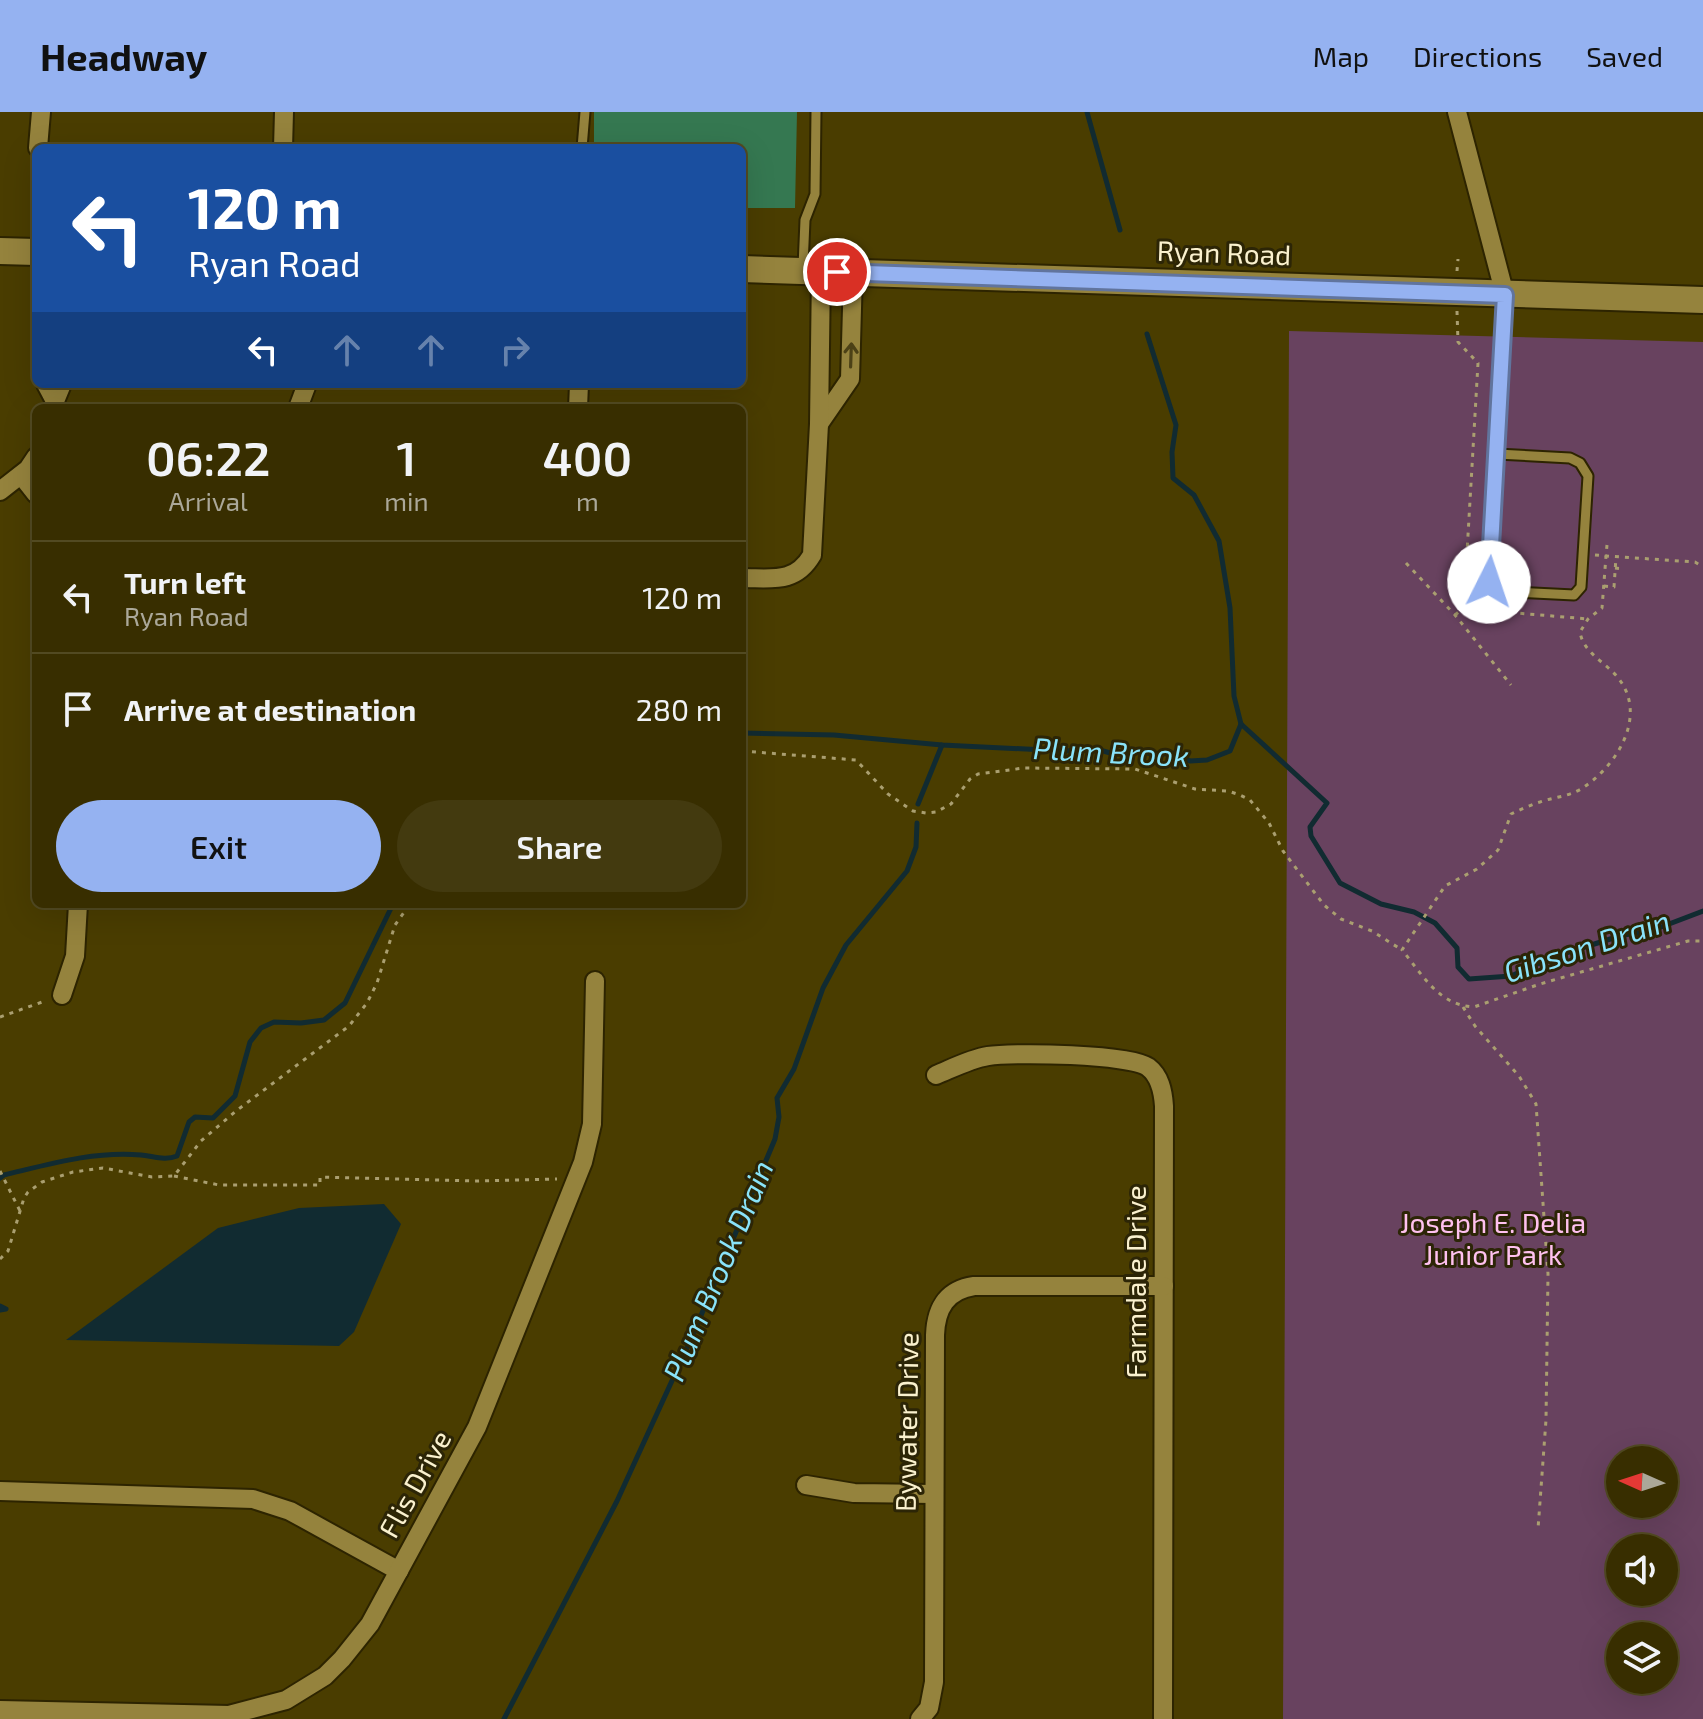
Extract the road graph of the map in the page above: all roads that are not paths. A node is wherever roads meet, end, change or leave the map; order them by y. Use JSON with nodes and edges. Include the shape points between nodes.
{"nodes":[{"id":1,"x":41,"y":112,"type":"edge"},
{"id":2,"x":284,"y":112,"type":"edge"},
{"id":3,"x":585,"y":112,"type":"edge"},
{"id":4,"x":816,"y":112,"type":"edge"},
{"id":5,"x":1457,"y":112,"type":"edge"},
{"id":6,"x":38,"y":144,"type":"edge"},
{"id":7,"x":283,"y":144,"type":"edge"},
{"id":8,"x":582,"y":144,"type":"edge"},
{"id":9,"x":0,"y":251,"type":"edge"},
{"id":10,"x":32,"y":252,"type":"edge"},
{"id":11,"x":746,"y":269,"type":"edge"},
{"id":12,"x":812,"y":271,"type":"junction"},
{"id":13,"x":853,"y":273,"type":"junction"},
{"id":14,"x":1505,"y":295,"type":"junction"},
{"id":15,"x":1703,"y":300,"type":"edge"},
{"id":16,"x":819,"y":424,"type":"junction"},
{"id":17,"x":1497,"y":454,"type":"junction"},
{"id":18,"x":32,"y":462,"type":"edge"},
{"id":19,"x":21,"y":475,"type":"junction"},
{"id":20,"x":32,"y":489,"type":"edge"},
{"id":21,"x":0,"y":491,"type":"edge"},
{"id":22,"x":746,"y":578,"type":"edge"},
{"id":23,"x":78,"y":908,"type":"edge"},
{"id":24,"x":595,"y":981,"type":"dead end"},
{"id":25,"x":62,"y":995,"type":"road end"},
{"id":26,"x":936,"y":1075,"type":"dead end"},
{"id":27,"x":1164,"y":1286,"type":"junction"},
{"id":28,"x":806,"y":1485,"type":"dead end"},
{"id":29,"x":0,"y":1491,"type":"edge"},
{"id":30,"x":934,"y":1494,"type":"junction"},
{"id":31,"x":399,"y":1571,"type":"junction"},
{"id":32,"x":0,"y":1710,"type":"edge"},
{"id":33,"x":104,"y":1716,"type":"edge"},
{"id":34,"x":921,"y":1718,"type":"edge"},
{"id":35,"x":1163,"y":1719,"type":"edge"}],
"edges":[{"from":1,"to":6,"type":"street"},
{"from":2,"to":7,"type":"street"},
{"from":3,"to":8,"type":"lane"},
{"from":4,"to":12,"type":"lane","via":[[815,194],[805,220]]},
{"from":5,"to":14,"type":"street"},
{"from":9,"to":10,"type":"main road"},
{"from":11,"to":12,"type":"main road","name":"Ryan Road"},
{"from":12,"to":13,"type":"main road","name":"Ryan Road"},
{"from":12,"to":16,"type":"street"},
{"from":13,"to":14,"type":"main road","name":"Ryan Road"},
{"from":16,"to":13,"type":"street","one_way":true,"via":[[850,379]]},
{"from":14,"to":15,"type":"main road","name":"Ryan Road"},
{"from":14,"to":17,"type":"lane"},
{"from":16,"to":22,"type":"street","via":[[812,555],[806,567],[786,577]]},
{"from":17,"to":17,"type":"lane","via":[[1489,582],[1496,591],[1574,595],[1581,587],[1588,476],[1570,458]]},
{"from":18,"to":19,"type":"street"},
{"from":19,"to":20,"type":"street"},
{"from":19,"to":21,"type":"street"},
{"from":23,"to":25,"type":"street","via":[[75,956]]},
{"from":24,"to":31,"type":"street","name":"Flis Drive","via":[[589,1142],[488,1404]]},
{"from":26,"to":27,"type":"street","name":"Farmdale Drive","via":[[1000,1055],[1129,1059],[1150,1068],[1164,1106]]},
{"from":27,"to":30,"type":"street","name":"Bywater Drive","via":[[974,1286],[946,1299],[936,1321]]},
{"from":27,"to":35,"type":"street","name":"Farmdale Drive"},
{"from":28,"to":30,"type":"street","via":[[854,1493]]},
{"from":29,"to":31,"type":"street","via":[[253,1499],[290,1511]]},
{"from":30,"to":34,"type":"street","name":"Bywater Drive","via":[[934,1682],[933,1697]]},
{"from":31,"to":33,"type":"street","name":"Flis Drive","via":[[357,1643],[325,1676],[286,1700],[229,1715]]},
{"from":32,"to":33,"type":"street","name":"Flis Drive"}]}
